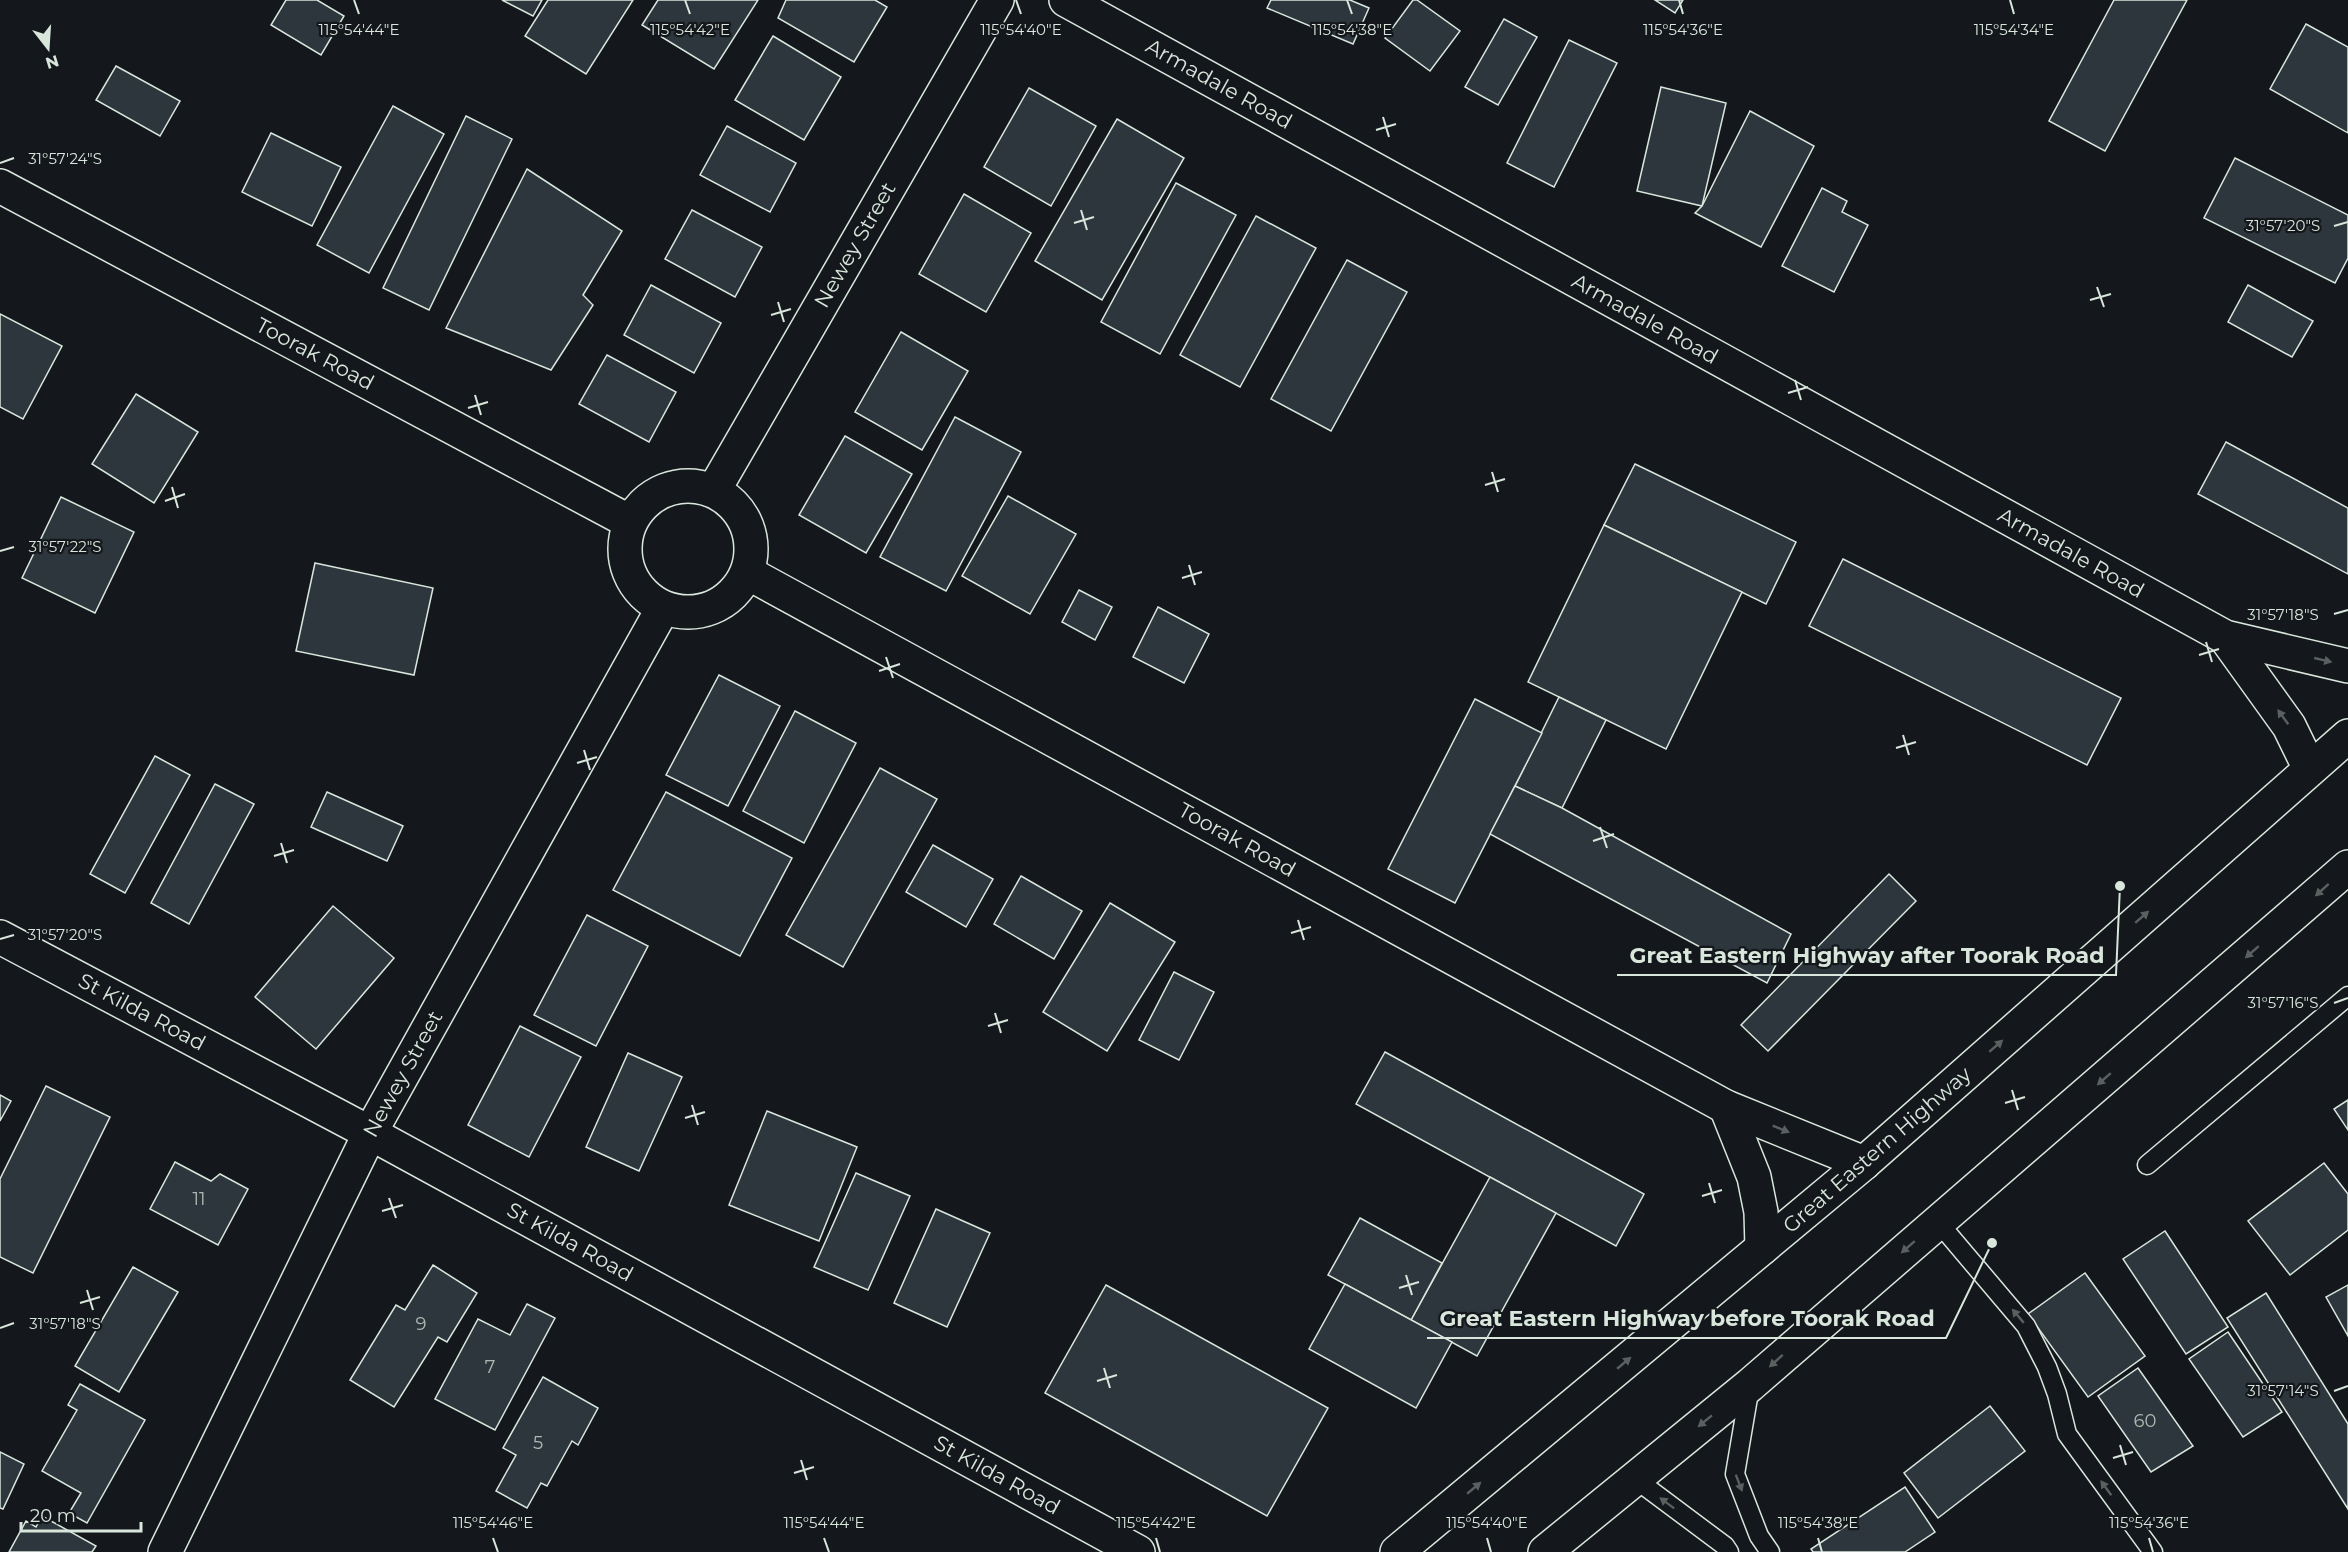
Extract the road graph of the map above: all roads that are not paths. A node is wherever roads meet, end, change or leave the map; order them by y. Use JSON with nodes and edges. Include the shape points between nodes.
{"nodes":[{"id":1,"x":997,"y":0,"type":"edge"},
{"id":2,"x":1066,"y":0,"type":"edge"},
{"id":3,"x":0,"y":186,"type":"edge"},
{"id":4,"x":714,"y":490,"type":"junction"},
{"id":5,"x":630,"y":522,"type":"junction"},
{"id":6,"x":748,"y":573,"type":"junction"},
{"id":7,"x":663,"y":608,"type":"junction"},
{"id":8,"x":2225,"y":637,"type":"junction"},
{"id":9,"x":2348,"y":666,"type":"edge"},
{"id":10,"x":2348,"y":736,"type":"edge"},
{"id":11,"x":2310,"y":769,"type":"junction"},
{"id":12,"x":2348,"y":867,"type":"edge"},
{"id":13,"x":0,"y":937,"type":"edge"},
{"id":14,"x":2348,"y":996,"type":"edge"},
{"id":15,"x":1726,"y":1107,"type":"junction"},
{"id":16,"x":370,"y":1133,"type":"junction"},
{"id":17,"x":1864,"y":1163,"type":"junction"},
{"id":18,"x":2147,"y":1165,"type":"dead end"},
{"id":19,"x":1938,"y":1222,"type":"junction"},
{"id":20,"x":1762,"y":1248,"type":"junction"},
{"id":21,"x":1750,"y":1385,"type":"junction"},
{"id":22,"x":1634,"y":1478,"type":"junction"},
{"id":23,"x":165,"y":1552,"type":"edge"},
{"id":24,"x":1138,"y":1552,"type":"edge"},
{"id":25,"x":1397,"y":1552,"type":"edge"},
{"id":26,"x":1545,"y":1552,"type":"edge"},
{"id":27,"x":1728,"y":1552,"type":"edge"},
{"id":28,"x":1770,"y":1552,"type":"edge"},
{"id":29,"x":2153,"y":1552,"type":"edge"}],
"edges":[{"from":1,"to":4,"type":"main road","name":"Newey Street"},
{"from":2,"to":8,"type":"main road","name":"Armadale Road"},
{"from":3,"to":5,"type":"main road","name":"Toorak Road"},
{"from":4,"to":5,"type":"main road","via":[[679,485],[645,502]]},
{"from":4,"to":6,"type":"main road","via":[[736,506],[752,537]]},
{"from":5,"to":7,"type":"main road","via":[[624,557],[639,591]]},
{"from":6,"to":7,"type":"main road","via":[[734,594],[701,612]]},
{"from":6,"to":15,"type":"main road","name":"Toorak Road"},
{"from":7,"to":16,"type":"main road","name":"Newey Street"},
{"from":8,"to":9,"type":"main road","name":"Armadale Road","one_way":true},
{"from":11,"to":8,"type":"main road","name":"Armadale Road","one_way":true,"via":[[2289,726]]},
{"from":10,"to":11,"type":"main road","name":"Great Eastern Highway"},
{"from":17,"to":11,"type":"main road","name":"Great Eastern Highway","one_way":true},
{"from":12,"to":19,"type":"main road","one_way":true},
{"from":13,"to":16,"type":"main road","name":"St Kilda Road"},
{"from":14,"to":18,"type":"lane"},
{"from":15,"to":17,"type":"main road","name":"Toorak Road","one_way":true},
{"from":15,"to":20,"type":"main road","via":[[1754,1177],[1761,1212]]},
{"from":16,"to":23,"type":"main road","name":"Newey Street"},
{"from":16,"to":24,"type":"main road","name":"St Kilda Road"},
{"from":17,"to":20,"type":"main road","name":"Great Eastern Highway"},
{"from":19,"to":21,"type":"main road","one_way":true},
{"from":29,"to":19,"type":"lane","one_way":true,"via":[[2067,1434],[2047,1367],[2026,1326]]},
{"from":25,"to":20,"type":"main road","name":"Great Eastern Highway","one_way":true},
{"from":21,"to":22,"type":"main road","one_way":true},
{"from":21,"to":28,"type":"lane","one_way":true,"via":[[1735,1474],[1759,1536]]},
{"from":22,"to":26,"type":"main road"},
{"from":27,"to":22,"type":"lane","one_way":true}]}
